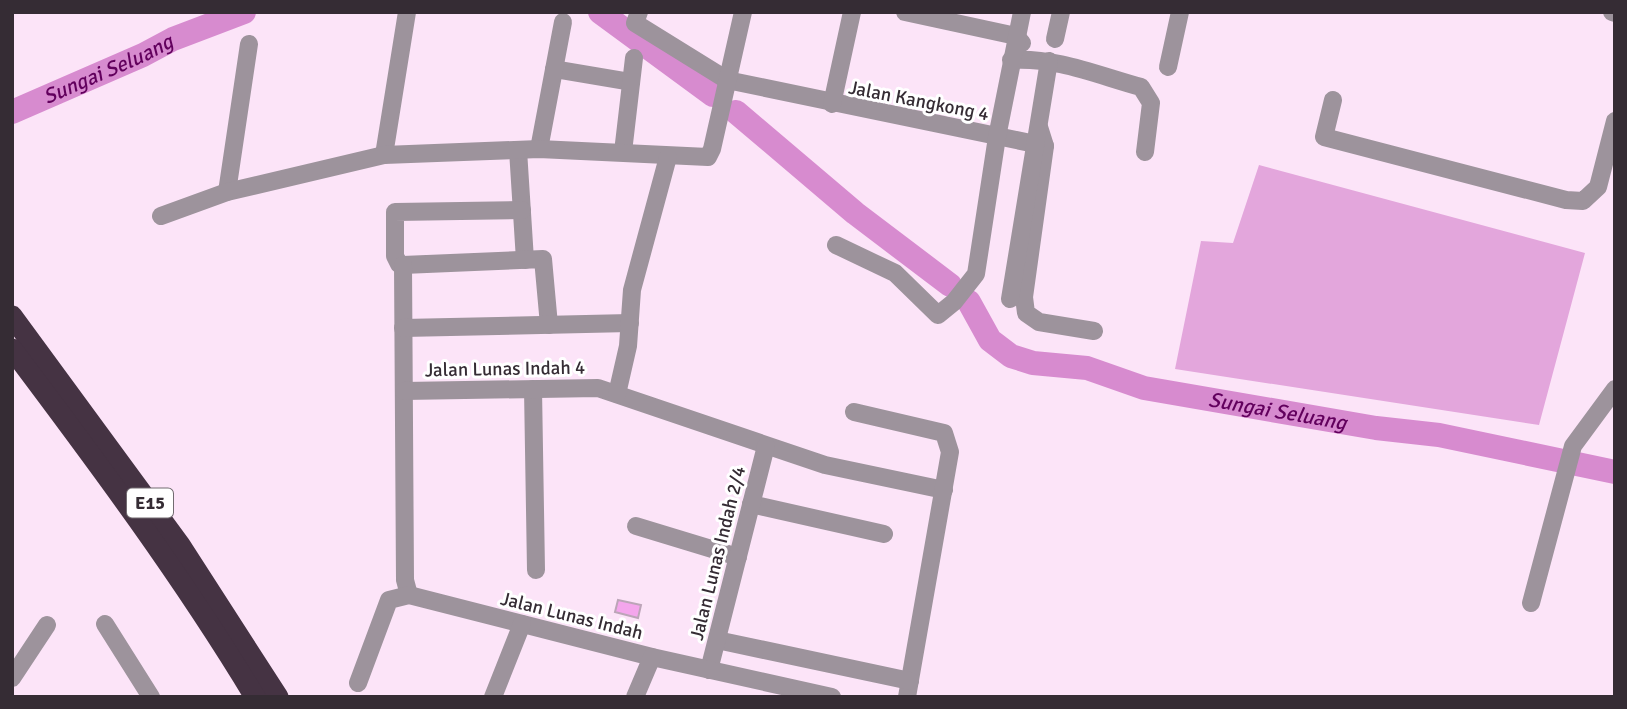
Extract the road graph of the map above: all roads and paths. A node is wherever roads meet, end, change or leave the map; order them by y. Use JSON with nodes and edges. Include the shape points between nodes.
{"nodes":[{"id":1,"x":407,"y":12,"type":"edge"},
{"id":2,"x":639,"y":12,"type":"edge"},
{"id":3,"x":743,"y":12,"type":"edge"},
{"id":4,"x":852,"y":12,"type":"edge"},
{"id":5,"x":905,"y":12,"type":"edge"},
{"id":6,"x":1022,"y":12,"type":"edge"},
{"id":7,"x":1061,"y":12,"type":"edge"},
{"id":8,"x":1181,"y":12,"type":"edge"},
{"id":9,"x":563,"y":22,"type":"dead end"},
{"id":10,"x":1016,"y":36,"type":"junction"},
{"id":11,"x":1055,"y":39,"type":"dead end"},
{"id":12,"x":250,"y":44,"type":"dead end"},
{"id":13,"x":634,"y":58,"type":"dead end"},
{"id":14,"x":1043,"y":59,"type":"junction"},
{"id":15,"x":1011,"y":60,"type":"junction"},
{"id":16,"x":1168,"y":67,"type":"dead end"},
{"id":17,"x":1071,"y":68,"type":"junction"},
{"id":18,"x":554,"y":69,"type":"junction"},
{"id":19,"x":631,"y":82,"type":"junction"},
{"id":20,"x":725,"y":86,"type":"junction"},
{"id":21,"x":1044,"y":90,"type":"junction"},
{"id":22,"x":1333,"y":100,"type":"dead end"},
{"id":23,"x":832,"y":104,"type":"junction"},
{"id":24,"x":1615,"y":121,"type":"edge"},
{"id":25,"x":997,"y":137,"type":"junction"},
{"id":26,"x":1039,"y":139,"type":"junction"},
{"id":27,"x":539,"y":149,"type":"junction"},
{"id":28,"x":517,"y":150,"type":"junction"},
{"id":29,"x":623,"y":152,"type":"junction"},
{"id":30,"x":1145,"y":152,"type":"dead end"},
{"id":31,"x":384,"y":155,"type":"junction"},
{"id":32,"x":668,"y":157,"type":"junction"},
{"id":33,"x":227,"y":192,"type":"junction"},
{"id":34,"x":522,"y":210,"type":"junction"},
{"id":35,"x":162,"y":216,"type":"dead end"},
{"id":36,"x":836,"y":245,"type":"dead end"},
{"id":37,"x":534,"y":260,"type":"junction"},
{"id":38,"x":403,"y":265,"type":"junction"},
{"id":39,"x":1010,"y":299,"type":"dead end"},
{"id":40,"x":12,"y":316,"type":"edge"},
{"id":41,"x":630,"y":323,"type":"junction"},
{"id":42,"x":549,"y":325,"type":"junction"},
{"id":43,"x":403,"y":328,"type":"junction"},
{"id":44,"x":1094,"y":331,"type":"dead end"},
{"id":45,"x":12,"y":349,"type":"edge"},
{"id":46,"x":533,"y":389,"type":"junction"},
{"id":47,"x":1615,"y":389,"type":"edge"},
{"id":48,"x":404,"y":391,"type":"junction"},
{"id":49,"x":617,"y":394,"type":"junction"},
{"id":50,"x":853,"y":412,"type":"dead end"},
{"id":51,"x":766,"y":446,"type":"junction"},
{"id":52,"x":944,"y":490,"type":"junction"},
{"id":53,"x":751,"y":504,"type":"junction"},
{"id":54,"x":636,"y":526,"type":"dead end"},
{"id":55,"x":884,"y":534,"type":"dead end"},
{"id":56,"x":738,"y":557,"type":"junction"},
{"id":57,"x":536,"y":570,"type":"dead end"},
{"id":58,"x":409,"y":596,"type":"junction"},
{"id":59,"x":1531,"y":603,"type":"dead end"},
{"id":60,"x":105,"y":624,"type":"dead end"},
{"id":61,"x":522,"y":624,"type":"junction"},
{"id":62,"x":47,"y":625,"type":"dead end"},
{"id":63,"x":717,"y":640,"type":"junction"},
{"id":64,"x":652,"y":657,"type":"junction"},
{"id":65,"x":709,"y":670,"type":"junction"},
{"id":66,"x":12,"y":678,"type":"edge"},
{"id":67,"x":358,"y":683,"type":"dead end"},
{"id":68,"x":908,"y":689,"type":"edge"},
{"id":69,"x":151,"y":697,"type":"edge"},
{"id":70,"x":255,"y":697,"type":"edge"},
{"id":71,"x":278,"y":697,"type":"edge"},
{"id":72,"x":494,"y":697,"type":"edge"},
{"id":73,"x":635,"y":697,"type":"edge"},
{"id":74,"x":832,"y":697,"type":"edge"}],
"edges":[{"from":1,"to":31,"type":"street"},
{"from":2,"to":20,"type":"street","name":"Jalan Kangkong 4","via":[[635,23]]},
{"from":3,"to":20,"type":"street"},
{"from":4,"to":23,"type":"street"},
{"from":5,"to":10,"type":"street"},
{"from":6,"to":10,"type":"street"},
{"from":7,"to":11,"type":"street"},
{"from":8,"to":16,"type":"street"},
{"from":9,"to":18,"type":"street"},
{"from":10,"to":14,"type":"street"},
{"from":10,"to":15,"type":"street"},
{"from":12,"to":33,"type":"street"},
{"from":13,"to":19,"type":"street"},
{"from":14,"to":15,"type":"street"},
{"from":14,"to":17,"type":"street"},
{"from":14,"to":21,"type":"street"},
{"from":15,"to":25,"type":"street"},
{"from":17,"to":21,"type":"street"},
{"from":17,"to":30,"type":"street","via":[[1141,87],[1147,93],[1151,103]]},
{"from":18,"to":19,"type":"street"},
{"from":18,"to":27,"type":"street"},
{"from":19,"to":29,"type":"street"},
{"from":20,"to":23,"type":"street","name":"Jalan Kangkong 4"},
{"from":20,"to":32,"type":"street","via":[[708,157]]},
{"from":21,"to":26,"type":"street"},
{"from":22,"to":24,"type":"street","via":[[1324,136],[1566,200],[1583,201],[1598,187]]},
{"from":23,"to":25,"type":"street","name":"Jalan Kangkong 4"},
{"from":25,"to":26,"type":"street","name":"Jalan Kangkong 4"},
{"from":25,"to":36,"type":"street","via":[[976,274],[938,315],[895,273]]},
{"from":26,"to":39,"type":"street"},
{"from":26,"to":44,"type":"street","via":[[1026,313],[1039,321]]},
{"from":27,"to":28,"type":"street"},
{"from":27,"to":29,"type":"street"},
{"from":28,"to":31,"type":"street"},
{"from":28,"to":34,"type":"street"},
{"from":29,"to":32,"type":"street"},
{"from":31,"to":33,"type":"street"},
{"from":32,"to":41,"type":"street","via":[[632,290]]},
{"from":33,"to":35,"type":"street"},
{"from":34,"to":37,"type":"street"},
{"from":34,"to":38,"type":"street","via":[[395,212],[396,256]]},
{"from":37,"to":38,"type":"street"},
{"from":37,"to":42,"type":"street"},
{"from":38,"to":43,"type":"street"},
{"from":40,"to":71,"type":"highway","number":"E15","via":[[180,545]]},
{"from":41,"to":42,"type":"street"},
{"from":41,"to":49,"type":"street"},
{"from":42,"to":43,"type":"street"},
{"from":43,"to":48,"type":"street"},
{"from":45,"to":70,"type":"highway","number":"E15","via":[[108,476]]},
{"from":46,"to":48,"type":"street","name":"Jalan Lunas Indah 4"},
{"from":46,"to":49,"type":"street","name":"Jalan Lunas Indah 4","via":[[598,388]]},
{"from":46,"to":57,"type":"street"},
{"from":47,"to":59,"type":"street","via":[[1573,446]]},
{"from":48,"to":58,"type":"street","via":[[405,580]]},
{"from":49,"to":51,"type":"street","name":"Jalan Lunas Indah 4"},
{"from":50,"to":52,"type":"street","via":[[944,433],[950,452]]},
{"from":51,"to":52,"type":"street","name":"Jalan Lunas Indah 4","via":[[825,465]]},
{"from":51,"to":53,"type":"street","name":"Jalan Lunas Indah 2/4"},
{"from":52,"to":68,"type":"street"},
{"from":53,"to":55,"type":"street"},
{"from":53,"to":56,"type":"street","name":"Jalan Lunas Indah 2/4"},
{"from":54,"to":56,"type":"street"},
{"from":56,"to":63,"type":"street","name":"Jalan Lunas Indah 2/4"},
{"from":58,"to":61,"type":"street","name":"Jalan Lunas Indah"},
{"from":58,"to":67,"type":"street","via":[[389,600]]},
{"from":60,"to":69,"type":"street"},
{"from":61,"to":64,"type":"street","name":"Jalan Lunas Indah"},
{"from":61,"to":72,"type":"street"},
{"from":62,"to":66,"type":"street"},
{"from":63,"to":65,"type":"street","name":"Jalan Lunas Indah 2/4"},
{"from":63,"to":68,"type":"street"},
{"from":64,"to":65,"type":"street","name":"Jalan Lunas Indah"},
{"from":64,"to":73,"type":"street"},
{"from":65,"to":74,"type":"street","name":"Jalan Lunas Indah"}]}
